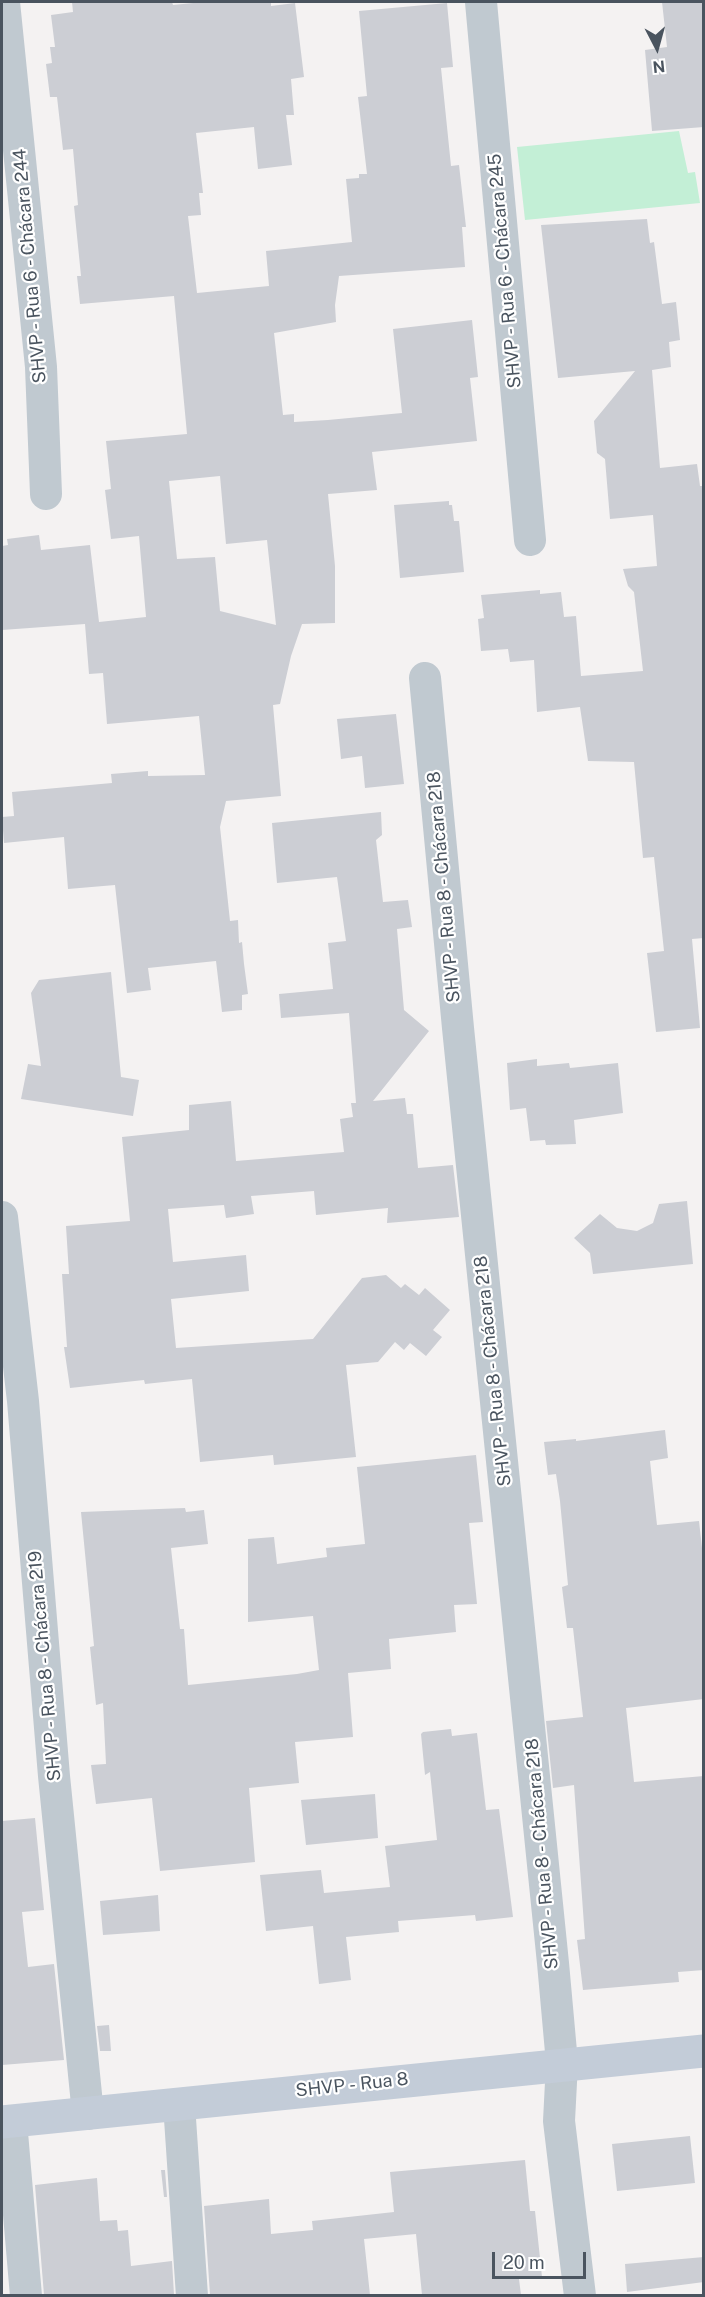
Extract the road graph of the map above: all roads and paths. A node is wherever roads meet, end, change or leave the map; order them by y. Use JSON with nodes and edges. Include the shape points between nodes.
{"nodes":[{"id":1,"x":4,"y":2,"type":"edge"},
{"id":2,"x":481,"y":2,"type":"edge"},
{"id":3,"x":46,"y":494,"type":"dead end"},
{"id":4,"x":530,"y":540,"type":"dead end"},
{"id":5,"x":425,"y":678,"type":"dead end"},
{"id":6,"x":2,"y":1217,"type":"edge"},
{"id":7,"x":704,"y":2051,"type":"edge"},
{"id":8,"x":562,"y":2063,"type":"junction"},
{"id":9,"x":179,"y":2104,"type":"junction"},
{"id":10,"x":88,"y":2114,"type":"junction"},
{"id":11,"x":6,"y":2122,"type":"edge"},
{"id":12,"x":26,"y":2295,"type":"edge"},
{"id":13,"x":192,"y":2295,"type":"edge"},
{"id":14,"x":580,"y":2295,"type":"edge"}],
"edges":[{"from":1,"to":3,"type":"street","name":"SHVP - Rua 6 - Chácara 244","via":[[41,367]]},
{"from":2,"to":4,"type":"street","name":"SHVP - Rua 6 - Chácara 245"},
{"from":5,"to":8,"type":"street","name":"SHVP - Rua 8 - Chácara 218"},
{"from":6,"to":10,"type":"street","name":"SHVP - Rua 8 - Chácara 219"},
{"from":7,"to":8,"type":"street","name":"SHVP - Rua 8"},
{"from":8,"to":9,"type":"street","name":"SHVP - Rua 8"},
{"from":8,"to":14,"type":"street","name":"SHVP - Rua 8 - Chácara 218","via":[[559,2121]]},
{"from":9,"to":10,"type":"street","name":"SHVP - Rua 8"},
{"from":9,"to":13,"type":"street"},
{"from":10,"to":11,"type":"street","name":"SHVP - Rua 8"},
{"from":11,"to":12,"type":"street"}]}
